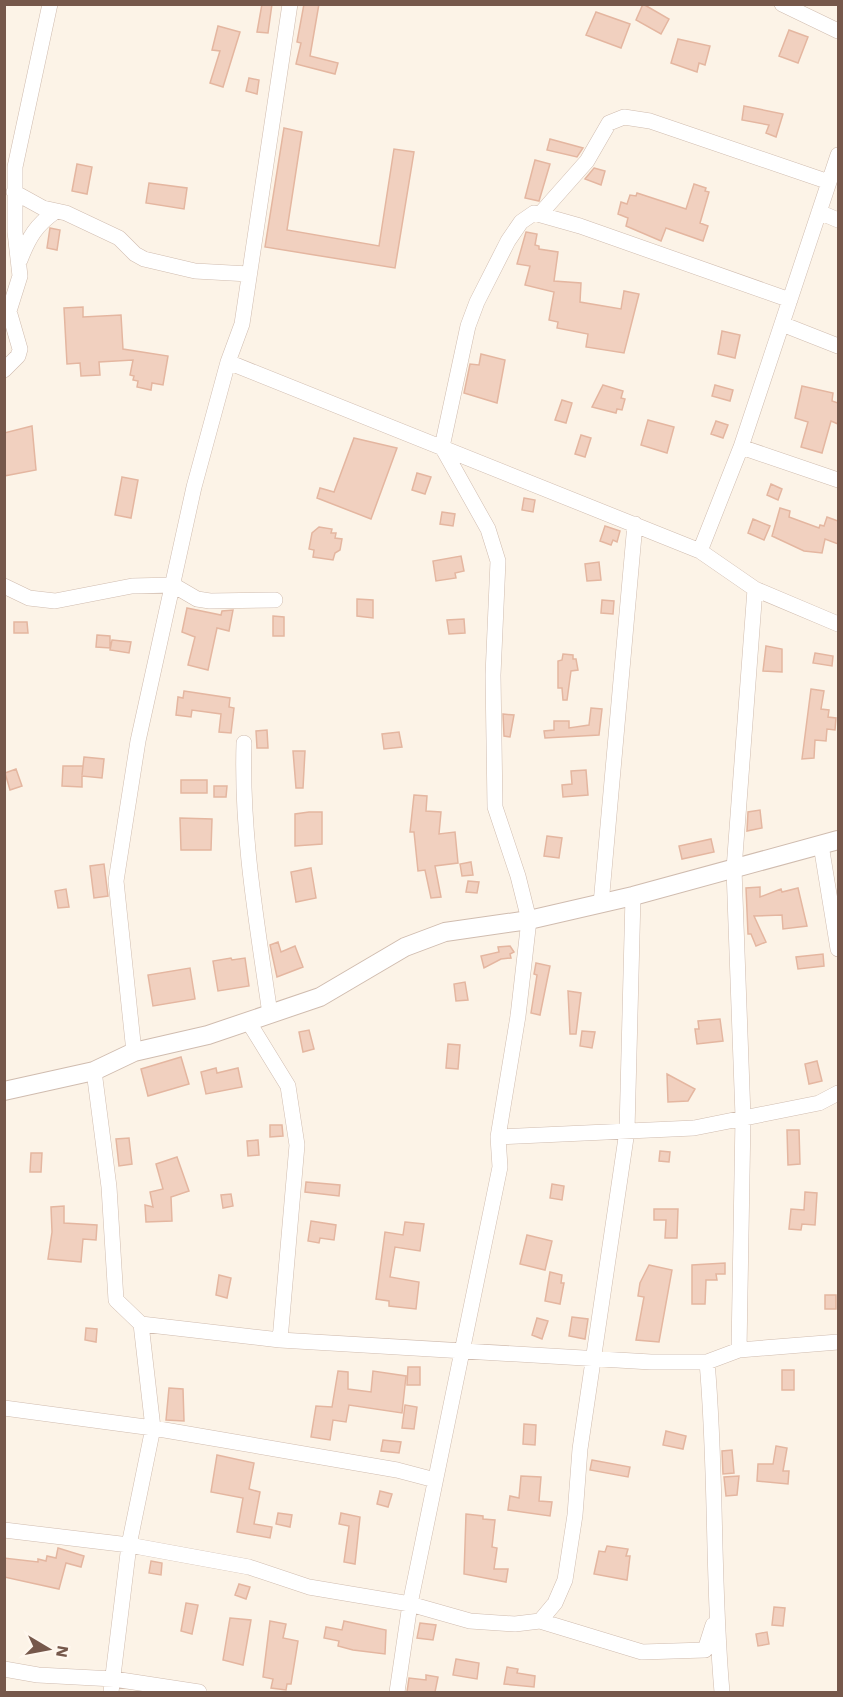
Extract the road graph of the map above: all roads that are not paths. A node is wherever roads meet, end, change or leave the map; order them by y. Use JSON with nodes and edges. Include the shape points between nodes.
{"nodes":[{"id":1,"x":50,"y":4,"type":"edge"},
{"id":2,"x":290,"y":4,"type":"edge"},
{"id":3,"x":782,"y":4,"type":"edge"},
{"id":4,"x":838,"y":31,"type":"edge"},
{"id":5,"x":838,"y":155,"type":"edge"},
{"id":6,"x":10,"y":167,"type":"edge"},
{"id":7,"x":830,"y":182,"type":"junction"},
{"id":8,"x":14,"y":192,"type":"junction"},
{"id":9,"x":56,"y":211,"type":"junction"},
{"id":10,"x":819,"y":212,"type":"junction"},
{"id":11,"x":541,"y":213,"type":"junction"},
{"id":12,"x":838,"y":220,"type":"edge"},
{"id":13,"x":20,"y":261,"type":"junction"},
{"id":14,"x":249,"y":274,"type":"junction"},
{"id":15,"x":790,"y":300,"type":"junction"},
{"id":16,"x":782,"y":324,"type":"junction"},
{"id":17,"x":838,"y":346,"type":"edge"},
{"id":18,"x":228,"y":362,"type":"junction"},
{"id":19,"x":4,"y":370,"type":"edge"},
{"id":20,"x":442,"y":447,"type":"junction"},
{"id":21,"x":741,"y":447,"type":"junction"},
{"id":22,"x":838,"y":480,"type":"edge"},
{"id":23,"x":635,"y":524,"type":"junction"},
{"id":24,"x":700,"y":551,"type":"junction"},
{"id":25,"x":4,"y":585,"type":"edge"},
{"id":26,"x":173,"y":585,"type":"junction"},
{"id":27,"x":755,"y":589,"type":"junction"},
{"id":28,"x":275,"y":600,"type":"dead end"},
{"id":29,"x":838,"y":624,"type":"edge"},
{"id":30,"x":244,"y":743,"type":"dead end"},
{"id":31,"x":838,"y":840,"type":"edge"},
{"id":32,"x":821,"y":845,"type":"junction"},
{"id":33,"x":734,"y":869,"type":"junction"},
{"id":34,"x":633,"y":897,"type":"junction"},
{"id":35,"x":601,"y":904,"type":"junction"},
{"id":36,"x":529,"y":920,"type":"junction"},
{"id":37,"x":838,"y":949,"type":"edge"},
{"id":38,"x":270,"y":1014,"type":"junction"},
{"id":39,"x":248,"y":1021,"type":"junction"},
{"id":40,"x":135,"y":1052,"type":"junction"},
{"id":41,"x":94,"y":1071,"type":"junction"},
{"id":42,"x":4,"y":1091,"type":"edge"},
{"id":43,"x":838,"y":1093,"type":"edge"},
{"id":44,"x":742,"y":1117,"type":"junction"},
{"id":45,"x":627,"y":1131,"type":"junction"},
{"id":46,"x":498,"y":1137,"type":"junction"},
{"id":47,"x":141,"y":1324,"type":"junction"},
{"id":48,"x":280,"y":1340,"type":"junction"},
{"id":49,"x":838,"y":1342,"type":"edge"},
{"id":50,"x":739,"y":1350,"type":"junction"},
{"id":51,"x":461,"y":1352,"type":"junction"},
{"id":52,"x":594,"y":1359,"type":"junction"},
{"id":53,"x":707,"y":1362,"type":"junction"},
{"id":54,"x":4,"y":1408,"type":"edge"},
{"id":55,"x":153,"y":1428,"type":"junction"},
{"id":56,"x":435,"y":1480,"type":"junction"},
{"id":57,"x":4,"y":1530,"type":"edge"},
{"id":58,"x":129,"y":1545,"type":"junction"},
{"id":59,"x":411,"y":1604,"type":"junction"},
{"id":60,"x":715,"y":1617,"type":"junction"},
{"id":61,"x":540,"y":1621,"type":"junction"},
{"id":62,"x":4,"y":1669,"type":"edge"},
{"id":63,"x":113,"y":1686,"type":"edge"},
{"id":64,"x":199,"y":1692,"type":"edge"},
{"id":65,"x":397,"y":1692,"type":"edge"},
{"id":66,"x":722,"y":1692,"type":"edge"}],
"edges":[{"from":1,"to":6,"type":"street"},
{"from":2,"to":14,"type":"street"},
{"from":3,"to":4,"type":"street"},
{"from":5,"to":7,"type":"street"},
{"from":6,"to":8,"type":"street"},
{"from":7,"to":10,"type":"street"},
{"from":7,"to":11,"type":"street","via":[[650,122],[624,117],[609,123],[587,161]]},
{"from":8,"to":9,"type":"street"},
{"from":8,"to":13,"type":"street"},
{"from":9,"to":13,"type":"street","via":[[29,236]]},
{"from":9,"to":14,"type":"street","via":[[119,238],[135,254],[161,265]]},
{"from":10,"to":12,"type":"street"},
{"from":10,"to":15,"type":"street"},
{"from":11,"to":15,"type":"street"},
{"from":11,"to":20,"type":"street","via":[[521,222],[477,302],[468,326]]},
{"from":13,"to":19,"type":"street","via":[[20,276],[9,311],[20,349]]},
{"from":14,"to":18,"type":"street","via":[[242,324]]},
{"from":15,"to":16,"type":"street"},
{"from":16,"to":17,"type":"street"},
{"from":16,"to":21,"type":"street"},
{"from":18,"to":20,"type":"street"},
{"from":18,"to":26,"type":"street","via":[[194,487]]},
{"from":20,"to":23,"type":"street"},
{"from":20,"to":36,"type":"street","via":[[488,529],[498,561],[493,675],[495,807]]},
{"from":21,"to":22,"type":"street"},
{"from":21,"to":24,"type":"street"},
{"from":23,"to":24,"type":"street"},
{"from":23,"to":35,"type":"street"},
{"from":24,"to":27,"type":"street"},
{"from":25,"to":26,"type":"street","via":[[29,598],[55,601],[132,586]]},
{"from":26,"to":28,"type":"street","via":[[196,599]]},
{"from":26,"to":40,"type":"street","via":[[138,741],[116,881]]},
{"from":27,"to":29,"type":"street"},
{"from":27,"to":33,"type":"street"},
{"from":30,"to":38,"type":"street","via":[[250,879]]},
{"from":31,"to":32,"type":"street"},
{"from":32,"to":33,"type":"street"},
{"from":32,"to":37,"type":"street"},
{"from":33,"to":34,"type":"street"},
{"from":33,"to":44,"type":"street"},
{"from":34,"to":35,"type":"street"},
{"from":34,"to":45,"type":"street"},
{"from":35,"to":36,"type":"street"},
{"from":36,"to":38,"type":"street","via":[[445,932],[405,947],[320,998]]},
{"from":36,"to":46,"type":"street"},
{"from":38,"to":39,"type":"street"},
{"from":39,"to":40,"type":"street"},
{"from":39,"to":48,"type":"street","via":[[288,1086],[297,1145]]},
{"from":40,"to":41,"type":"street"},
{"from":41,"to":42,"type":"street"},
{"from":41,"to":47,"type":"street","via":[[109,1187],[116,1300]]},
{"from":43,"to":44,"type":"street","via":[[819,1103]]},
{"from":44,"to":45,"type":"street","via":[[694,1128]]},
{"from":44,"to":50,"type":"street"},
{"from":45,"to":46,"type":"street"},
{"from":45,"to":52,"type":"street"},
{"from":46,"to":51,"type":"street","via":[[500,1167]]},
{"from":47,"to":48,"type":"street"},
{"from":47,"to":55,"type":"street"},
{"from":48,"to":51,"type":"street"},
{"from":49,"to":50,"type":"street"},
{"from":50,"to":53,"type":"street"},
{"from":51,"to":52,"type":"street"},
{"from":51,"to":56,"type":"street"},
{"from":52,"to":53,"type":"street"},
{"from":52,"to":61,"type":"street","via":[[564,1580],[555,1603]]},
{"from":53,"to":60,"type":"street","via":[[714,1441]]},
{"from":54,"to":55,"type":"street"},
{"from":55,"to":56,"type":"street"},
{"from":55,"to":58,"type":"street"},
{"from":56,"to":59,"type":"street"},
{"from":57,"to":58,"type":"street"},
{"from":58,"to":59,"type":"street","via":[[249,1567],[309,1587]]},
{"from":58,"to":63,"type":"street"},
{"from":59,"to":61,"type":"street","via":[[470,1621]]},
{"from":59,"to":65,"type":"street"},
{"from":60,"to":61,"type":"street","via":[[705,1650],[642,1652]]},
{"from":60,"to":66,"type":"street"},
{"from":62,"to":63,"type":"street"},
{"from":63,"to":64,"type":"street"}]}
